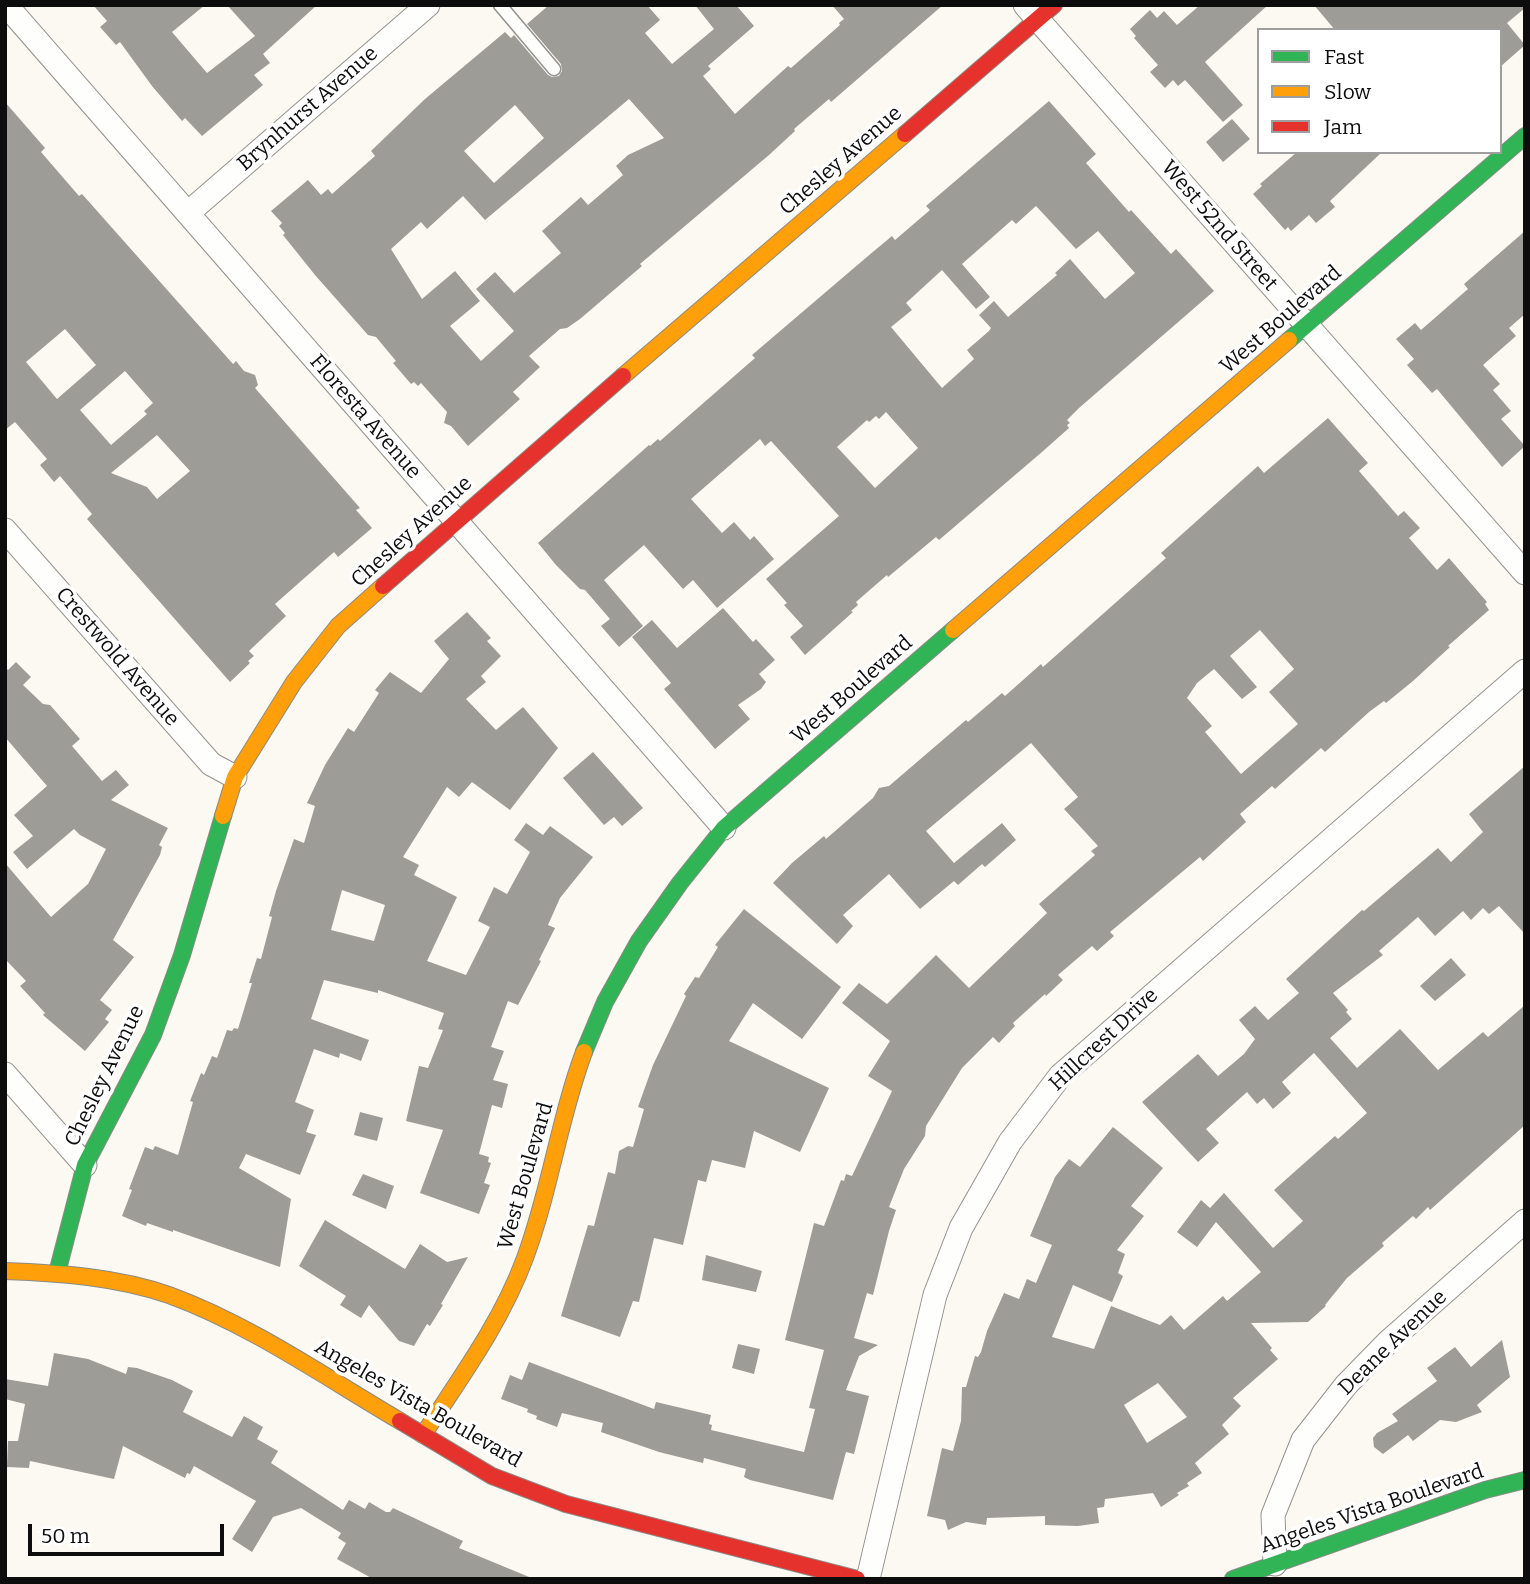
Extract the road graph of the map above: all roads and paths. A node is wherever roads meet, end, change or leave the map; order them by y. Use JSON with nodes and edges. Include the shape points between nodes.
{"nodes":[{"id":1,"x":6,"y":5,"type":"edge"},
{"id":2,"x":428,"y":5,"type":"edge"},
{"id":3,"x":500,"y":5,"type":"edge"},
{"id":4,"x":1039,"y":10,"type":"edge"},
{"id":5,"x":554,"y":69,"type":"dead end"},
{"id":6,"x":1525,"y":136,"type":"edge"},
{"id":7,"x":188,"y":213,"type":"junction"},
{"id":8,"x":1307,"y":326,"type":"junction"},
{"id":9,"x":455,"y":521,"type":"junction"},
{"id":10,"x":5,"y":530,"type":"edge"},
{"id":11,"x":1525,"y":573,"type":"edge"},
{"id":12,"x":1525,"y":671,"type":"edge"},
{"id":13,"x":235,"y":777,"type":"junction"},
{"id":14,"x":724,"y":828,"type":"junction"},
{"id":15,"x":5,"y":1074,"type":"edge"},
{"id":16,"x":85,"y":1165,"type":"junction"},
{"id":17,"x":1525,"y":1221,"type":"edge"},
{"id":18,"x":5,"y":1270,"type":"edge"},
{"id":19,"x":57,"y":1273,"type":"junction"},
{"id":20,"x":424,"y":1436,"type":"junction"},
{"id":21,"x":1525,"y":1480,"type":"edge"},
{"id":22,"x":1275,"y":1564,"type":"junction"},
{"id":23,"x":857,"y":1579,"type":"edge"},
{"id":24,"x":868,"y":1579,"type":"edge"},
{"id":25,"x":1233,"y":1579,"type":"edge"}],
"edges":[{"from":1,"to":7,"type":"street","name":"Floresta Avenue"},
{"from":2,"to":7,"type":"street","name":"Brynhurst Avenue"},
{"from":3,"to":5,"type":"lane"},
{"from":4,"to":8,"type":"street","name":"West 52nd Street"},
{"from":4,"to":9,"type":"street","name":"Chesley Avenue"},
{"from":6,"to":8,"type":"street","name":"West Boulevard"},
{"from":7,"to":9,"type":"street","name":"Floresta Avenue"},
{"from":8,"to":11,"type":"street","name":"West 52nd Street"},
{"from":8,"to":14,"type":"street","name":"West Boulevard"},
{"from":9,"to":13,"type":"street","name":"Chesley Avenue","via":[[338,626],[294,682]]},
{"from":9,"to":14,"type":"street","name":"Floresta Avenue"},
{"from":10,"to":13,"type":"street","name":"Crestwold Avenue","via":[[211,764]]},
{"from":12,"to":24,"type":"street","name":"Hillcrest Drive","via":[[1060,1076],[1010,1142],[961,1228],[935,1295]]},
{"from":13,"to":16,"type":"street","name":"Chesley Avenue","via":[[153,1035]]},
{"from":14,"to":20,"type":"street","name":"West Boulevard","via":[[633,948],[606,1002],[579,1065],[533,1235],[513,1286]]},
{"from":15,"to":16,"type":"street"},
{"from":16,"to":19,"type":"street","name":"Chesley Avenue"},
{"from":17,"to":22,"type":"street","name":"Deane Avenue","via":[[1389,1341],[1346,1385],[1303,1440],[1273,1516]]},
{"from":18,"to":19,"type":"street","name":"Angeles Vista Boulevard"},
{"from":19,"to":20,"type":"street","name":"Angeles Vista Boulevard","via":[[168,1295],[236,1324]]},
{"from":20,"to":23,"type":"street","name":"Angeles Vista Boulevard","via":[[492,1476],[566,1504]]},
{"from":21,"to":22,"type":"street","name":"Angeles Vista Boulevard"},
{"from":22,"to":25,"type":"street","name":"Angeles Vista Boulevard"}]}
